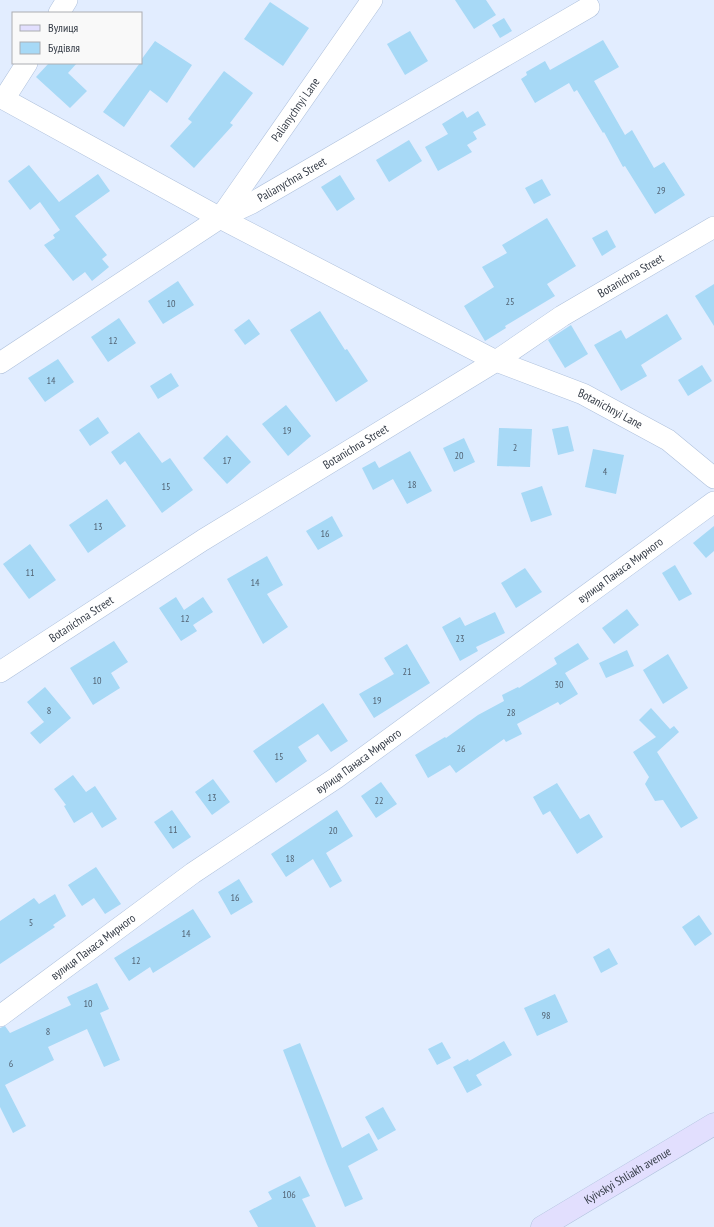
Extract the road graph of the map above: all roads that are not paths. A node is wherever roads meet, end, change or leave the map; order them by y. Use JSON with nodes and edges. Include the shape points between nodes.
{"nodes":[{"id":1,"x":67,"y":0,"type":"edge"},
{"id":2,"x":372,"y":0,"type":"edge"},
{"id":3,"x":589,"y":7,"type":"dead end"},
{"id":4,"x":60,"y":12,"type":"edge"},
{"id":5,"x":26,"y":64,"type":"edge"},
{"id":6,"x":2,"y":98,"type":"edge"},
{"id":7,"x":220,"y":218,"type":"junction"},
{"id":8,"x":714,"y":227,"type":"edge"},
{"id":9,"x":496,"y":361,"type":"junction"},
{"id":10,"x":0,"y":363,"type":"edge"},
{"id":11,"x":714,"y":478,"type":"edge"},
{"id":12,"x":714,"y":502,"type":"edge"},
{"id":13,"x":0,"y":672,"type":"edge"},
{"id":14,"x":0,"y":1016,"type":"edge"},
{"id":15,"x":714,"y":1124,"type":"edge"},
{"id":16,"x":550,"y":1225,"type":"edge"}],
"edges":[{"from":1,"to":4,"type":"street"},
{"from":2,"to":7,"type":"street","name":"Palianychnyi Lane"},
{"from":3,"to":7,"type":"street","name":"Palianychna Street","via":[[252,203]]},
{"from":5,"to":6,"type":"street"},
{"from":6,"to":7,"type":"street","name":"Botanichnyi Lane"},
{"from":7,"to":9,"type":"street","name":"Botanichnyi Lane"},
{"from":7,"to":10,"type":"street","name":"Palianychna Street"},
{"from":8,"to":9,"type":"street","name":"Botanichna Street","via":[[562,316]]},
{"from":9,"to":11,"type":"street","name":"Botanichnyi Lane","via":[[583,394],[612,409],[668,440]]},
{"from":9,"to":13,"type":"street","name":"Botanichna Street","via":[[203,540]]},
{"from":12,"to":14,"type":"street","name":"вулиця Панаса Мирного","via":[[336,778],[193,873]]},
{"from":15,"to":16,"type":"main road","name":"Kyivskyi Shliakh avenue"}]}
